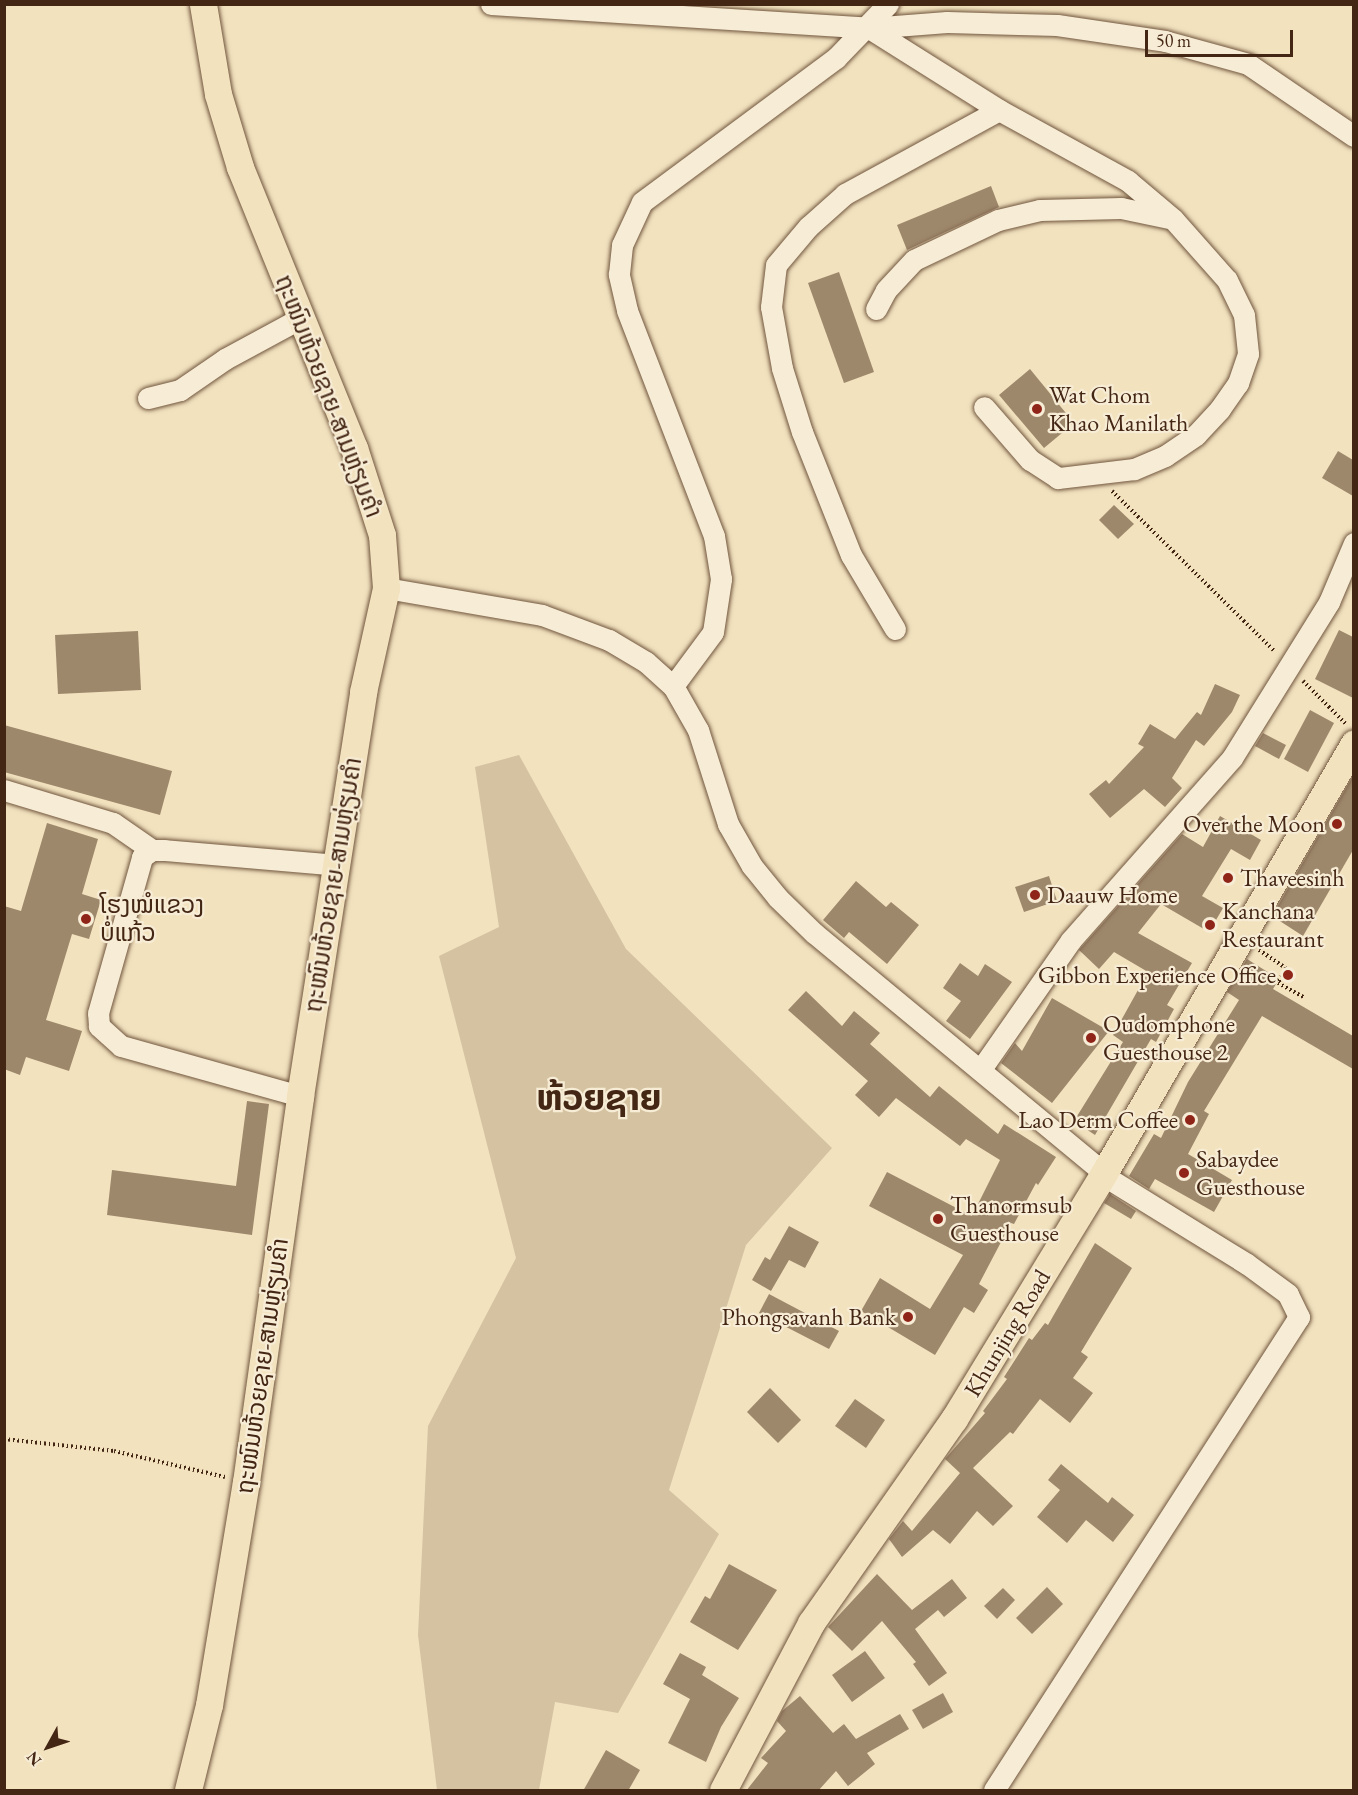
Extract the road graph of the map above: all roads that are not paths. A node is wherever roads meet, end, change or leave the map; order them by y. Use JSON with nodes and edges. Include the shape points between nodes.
{"nodes":[{"id":1,"x":203,"y":4,"type":"edge"},
{"id":2,"x":491,"y":4,"type":"edge"},
{"id":3,"x":888,"y":4,"type":"edge"},
{"id":4,"x":869,"y":28,"type":"junction"},
{"id":5,"x":999,"y":110,"type":"junction"},
{"id":6,"x":1353,"y":136,"type":"edge"},
{"id":7,"x":1173,"y":219,"type":"junction"},
{"id":8,"x":876,"y":309,"type":"dead end"},
{"id":9,"x":299,"y":319,"type":"junction"},
{"id":10,"x":148,"y":398,"type":"dead end"},
{"id":11,"x":984,"y":407,"type":"dead end"},
{"id":12,"x":1353,"y":543,"type":"edge"},
{"id":13,"x":386,"y":588,"type":"junction"},
{"id":14,"x":895,"y":629,"type":"dead end"},
{"id":15,"x":673,"y":686,"type":"junction"},
{"id":16,"x":1353,"y":744,"type":"edge"},
{"id":17,"x":4,"y":790,"type":"edge"},
{"id":18,"x":152,"y":850,"type":"junction"},
{"id":19,"x":338,"y":864,"type":"junction"},
{"id":20,"x":981,"y":1069,"type":"junction"},
{"id":21,"x":300,"y":1096,"type":"junction"},
{"id":22,"x":1103,"y":1174,"type":"junction"},
{"id":23,"x":188,"y":1791,"type":"edge"},
{"id":24,"x":723,"y":1791,"type":"edge"},
{"id":25,"x":994,"y":1791,"type":"edge"}],
"edges":[{"from":1,"to":9,"type":"main road","name":"ຖະໜົນຫ້ວຍຊາຍ-ສາມຫຼ່ຽມຄຳ","via":[[218,94],[240,167]]},
{"from":2,"to":4,"type":"street"},
{"from":3,"to":4,"type":"street"},
{"from":4,"to":5,"type":"street"},
{"from":4,"to":6,"type":"street","via":[[947,22],[1057,25],[1165,41],[1248,64]]},
{"from":4,"to":15,"type":"street","via":[[810,79],[642,202],[622,245],[620,274],[627,310],[714,536],[722,579],[713,632]]},
{"from":5,"to":7,"type":"street","via":[[1128,181]]},
{"from":5,"to":14,"type":"street","via":[[845,194],[808,227],[776,265],[771,307],[782,368],[802,432],[851,555]]},
{"from":7,"to":8,"type":"street","via":[[1121,208],[1040,210],[998,220],[914,260],[886,290]]},
{"from":7,"to":11,"type":"street","via":[[1227,280],[1244,315],[1248,354],[1238,382],[1196,435],[1165,456],[1134,469],[1059,478],[1044,471]]},
{"from":9,"to":10,"type":"street","via":[[225,359],[180,390],[166,397]]},
{"from":9,"to":13,"type":"main road","name":"ຖະໜົນຫ້ວຍຊາຍ-ສາມຫຼ່ຽມຄຳ","via":[[354,448],[382,535]]},
{"from":12,"to":20,"type":"street","via":[[1329,602],[1232,758],[1071,940]]},
{"from":13,"to":15,"type":"street","via":[[542,615],[609,640],[646,662]]},
{"from":13,"to":19,"type":"main road","name":"ຖະໜົນຫ້ວຍຊາຍ-ສາມຫຼ່ຽມຄຳ","via":[[363,692]]},
{"from":15,"to":20,"type":"street","via":[[698,730],[728,825],[752,866],[814,933]]},
{"from":16,"to":22,"type":"main road","name":"Khunjing Road"},
{"from":17,"to":18,"type":"street","via":[[112,823]]},
{"from":18,"to":19,"type":"street"},
{"from":18,"to":21,"type":"street","via":[[137,866],[98,1013],[99,1026],[121,1046]]},
{"from":19,"to":21,"type":"main road","name":"ຖະໜົນຫ້ວຍຊາຍ-ສາມຫຼ່ຽມຄຳ"},
{"from":20,"to":22,"type":"street"},
{"from":21,"to":23,"type":"main road","name":"ຖະໜົນຫ້ວຍຊາຍ-ສາມຫຼ່ຽມຄຳ","via":[[246,1482],[209,1705]]},
{"from":22,"to":24,"type":"main road","name":"Khunjing Road","via":[[954,1419],[811,1623]]},
{"from":22,"to":25,"type":"street","via":[[1247,1264],[1288,1294],[1299,1317]]}]}
